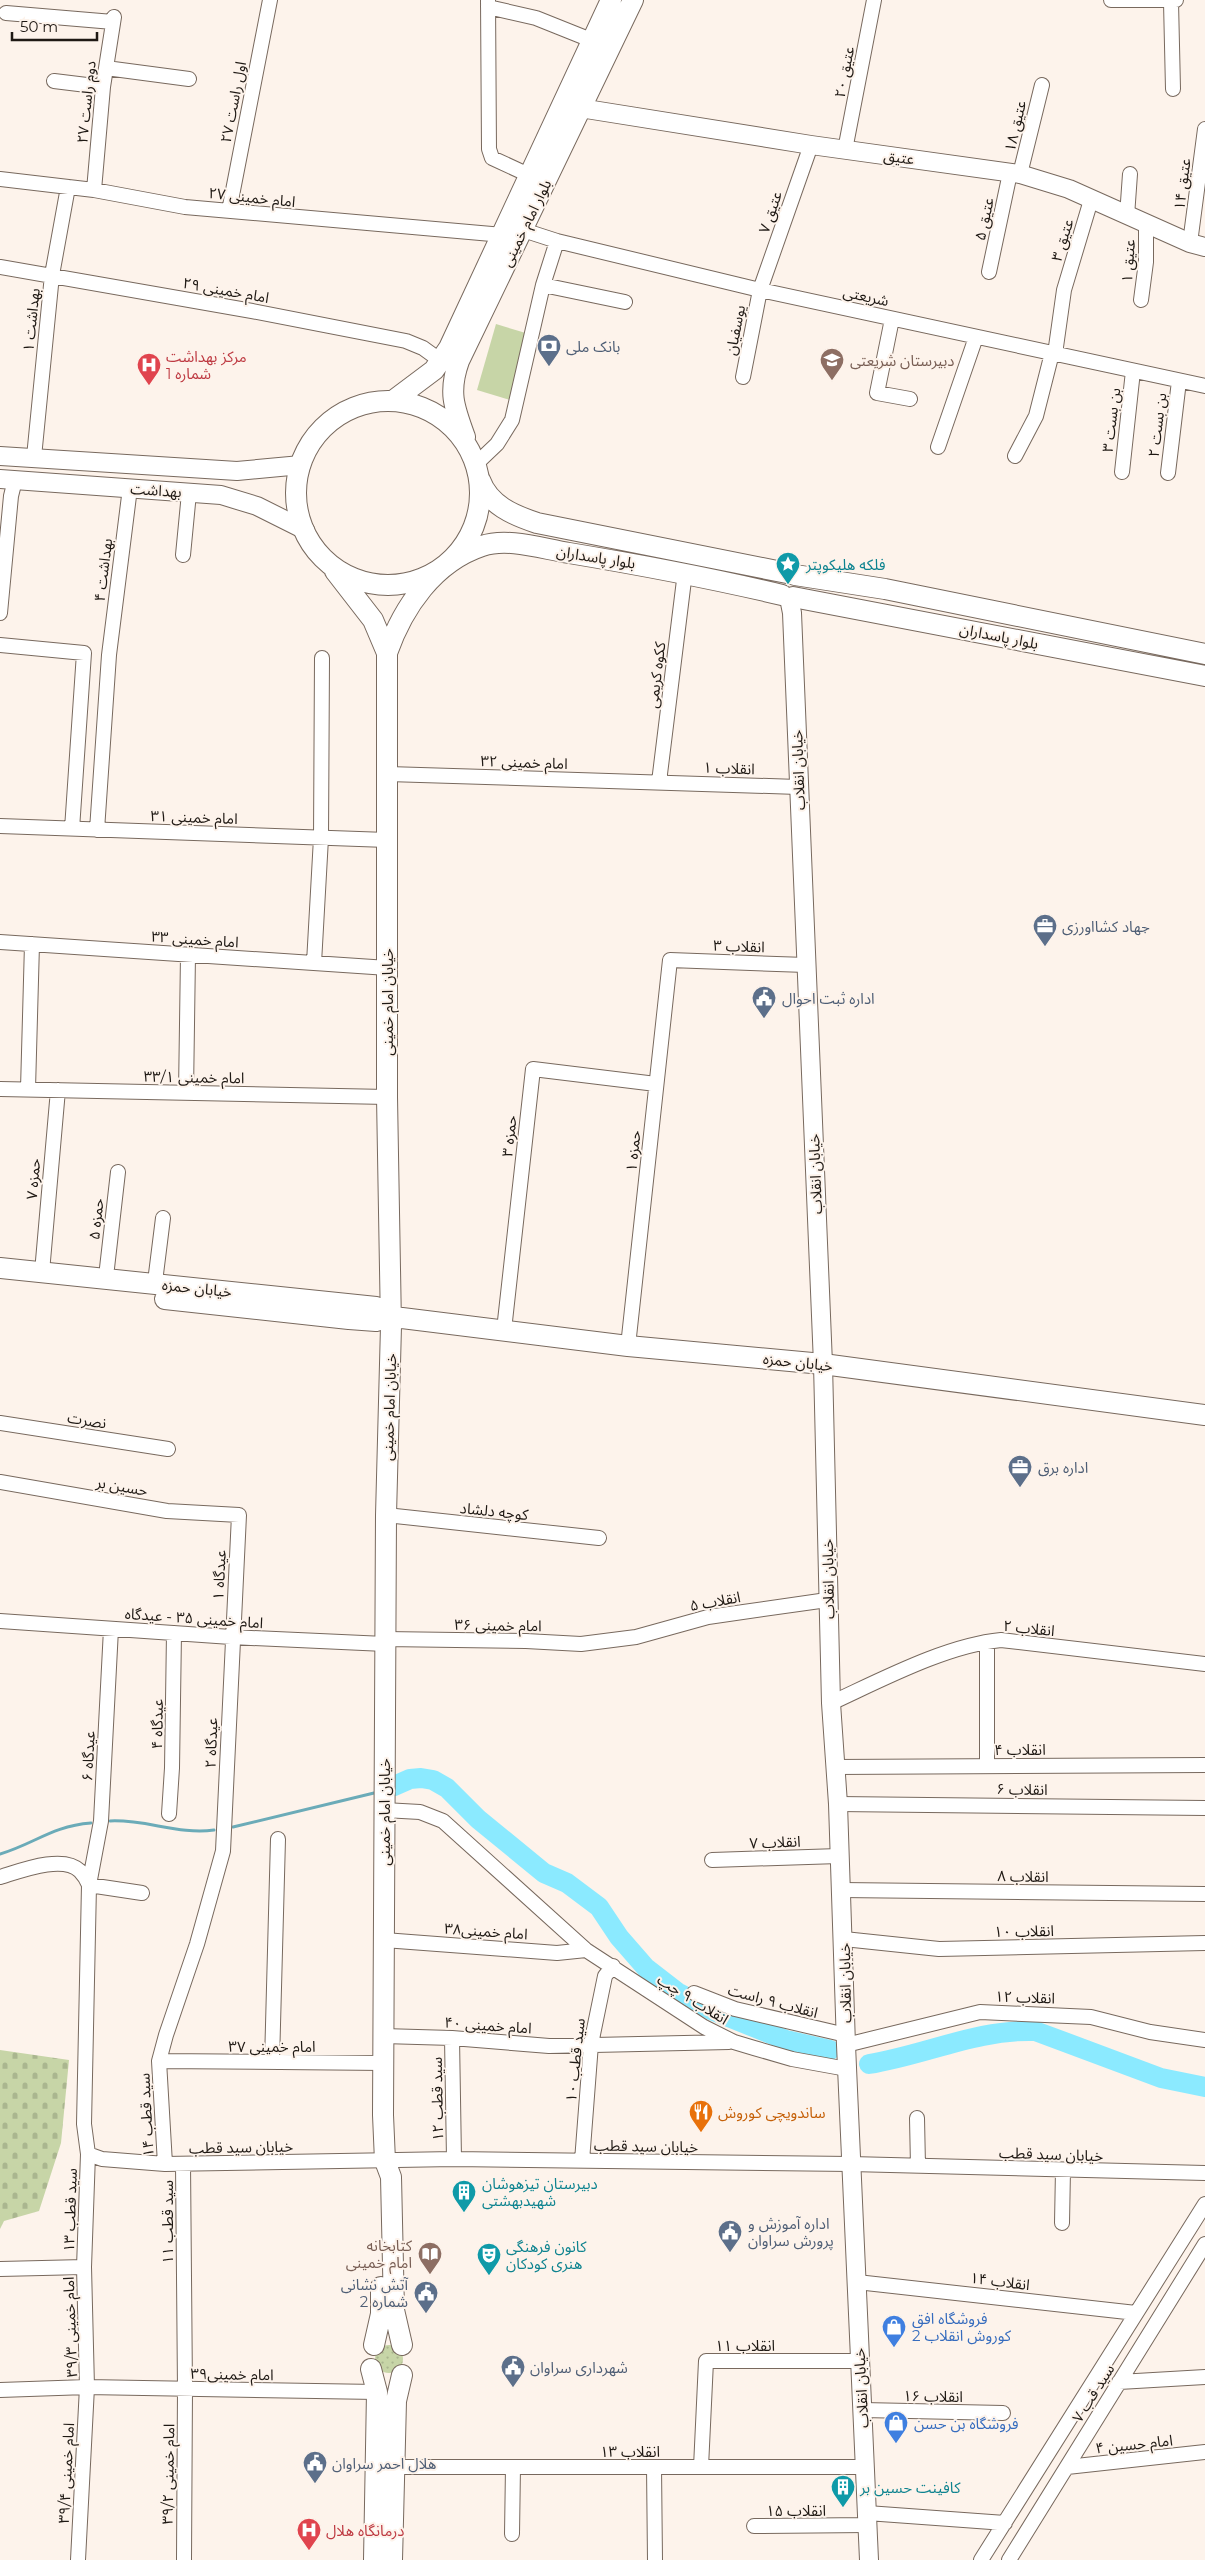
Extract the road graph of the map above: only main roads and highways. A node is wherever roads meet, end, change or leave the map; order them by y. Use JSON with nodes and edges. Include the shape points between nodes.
{"nodes":[{"id":1,"x":611,"y":0,"type":"edge"},
{"id":2,"x":633,"y":0,"type":"edge"},
{"id":3,"x":572,"y":106,"type":"junction"},
{"id":4,"x":394,"y":400,"type":"junction"},
{"id":5,"x":475,"y":465,"type":"junction"},
{"id":6,"x":323,"y":557,"type":"junction"},
{"id":7,"x":443,"y":567,"type":"junction"},
{"id":8,"x":791,"y":574,"type":"junction"},
{"id":9,"x":788,"y":597,"type":"junction"},
{"id":10,"x":387,"y":653,"type":"junction"},
{"id":11,"x":1205,"y":654,"type":"edge"},
{"id":12,"x":1205,"y":676,"type":"edge"},
{"id":13,"x":0,"y":1268,"type":"edge"},
{"id":14,"x":0,"y":1280,"type":"edge"},
{"id":15,"x":391,"y":1316,"type":"junction"},
{"id":16,"x":1205,"y":1415,"type":"edge"},
{"id":17,"x":385,"y":2161,"type":"junction"},
{"id":18,"x":374,"y":2345,"type":"junction"},
{"id":19,"x":402,"y":2345,"type":"junction"},
{"id":20,"x":371,"y":2370,"type":"junction"},
{"id":21,"x":402,"y":2375,"type":"junction"},
{"id":22,"x":374,"y":2560,"type":"edge"},
{"id":23,"x":392,"y":2560,"type":"edge"}],
"edges":[{"from":1,"to":3,"type":"main road","name":"بلوار امام خمینی","via":[[591,40]]},
{"from":2,"to":3,"type":"main road","name":"بلوار امام خمینی"},
{"from":3,"to":4,"type":"main road","name":"بلوار امام خمینی","via":[[531,176],[441,361]]},
{"from":3,"to":5,"type":"main road","name":"بلوار امام خمینی","via":[[523,230],[452,380],[453,405]]},
{"from":4,"to":5,"type":"main road","via":[[424,408],[451,425]]},
{"from":4,"to":6,"type":"main road","via":[[363,404],[336,416],[314,438],[301,465],[297,487],[304,530]]},
{"from":5,"to":7,"type":"main road","via":[[480,504],[473,528],[460,550]]},
{"from":5,"to":8,"type":"main road","name":"بلوار پاسداران","via":[[484,492],[515,515],[531,521]]},
{"from":6,"to":7,"type":"main road","via":[[344,573],[368,582],[386,584],[420,580]]},
{"from":6,"to":10,"type":"main road","via":[[363,604]]},
{"from":7,"to":9,"type":"main road","name":"بلوار پاسداران","via":[[484,545],[510,544],[685,572]]},
{"from":7,"to":10,"type":"main road","via":[[404,613]]},
{"from":8,"to":9,"type":"main road","via":[[800,581],[801,589]]},
{"from":8,"to":11,"type":"main road","name":"بلوار پاسداران","via":[[885,589]]},
{"from":9,"to":12,"type":"main road","name":"بلوار پاسداران"},
{"from":10,"to":15,"type":"main road","name":"خیابان امام خمینی","via":[[387,1097]]},
{"from":13,"to":15,"type":"main road","name":"خیابان حمزه","via":[[376,1307]]},
{"from":14,"to":15,"type":"main road","name":"خیابان حمزه","via":[[349,1319],[376,1321]]},
{"from":15,"to":16,"type":"main road","name":"خیابان حمزه","via":[[628,1346],[824,1364]]},
{"from":15,"to":17,"type":"main road","name":"خیابان امام خمینی","via":[[385,1642]]},
{"from":17,"to":18,"type":"main road","name":"خیابان امام خمینی","via":[[381,2176],[381,2314]]},
{"from":17,"to":19,"type":"main road","name":"خیابان امام خمینی","via":[[392,2177],[394,2310]]},
{"from":18,"to":19,"type":"main road","via":[[385,2340]]},
{"from":18,"to":20,"type":"main road","via":[[368,2356]]},
{"from":19,"to":21,"type":"main road","via":[[409,2361]]},
{"from":20,"to":21,"type":"main road","via":[[385,2380]]},
{"from":20,"to":22,"type":"main road","via":[[377,2392]]},
{"from":21,"to":23,"type":"main road","via":[[396,2401]]}]}
